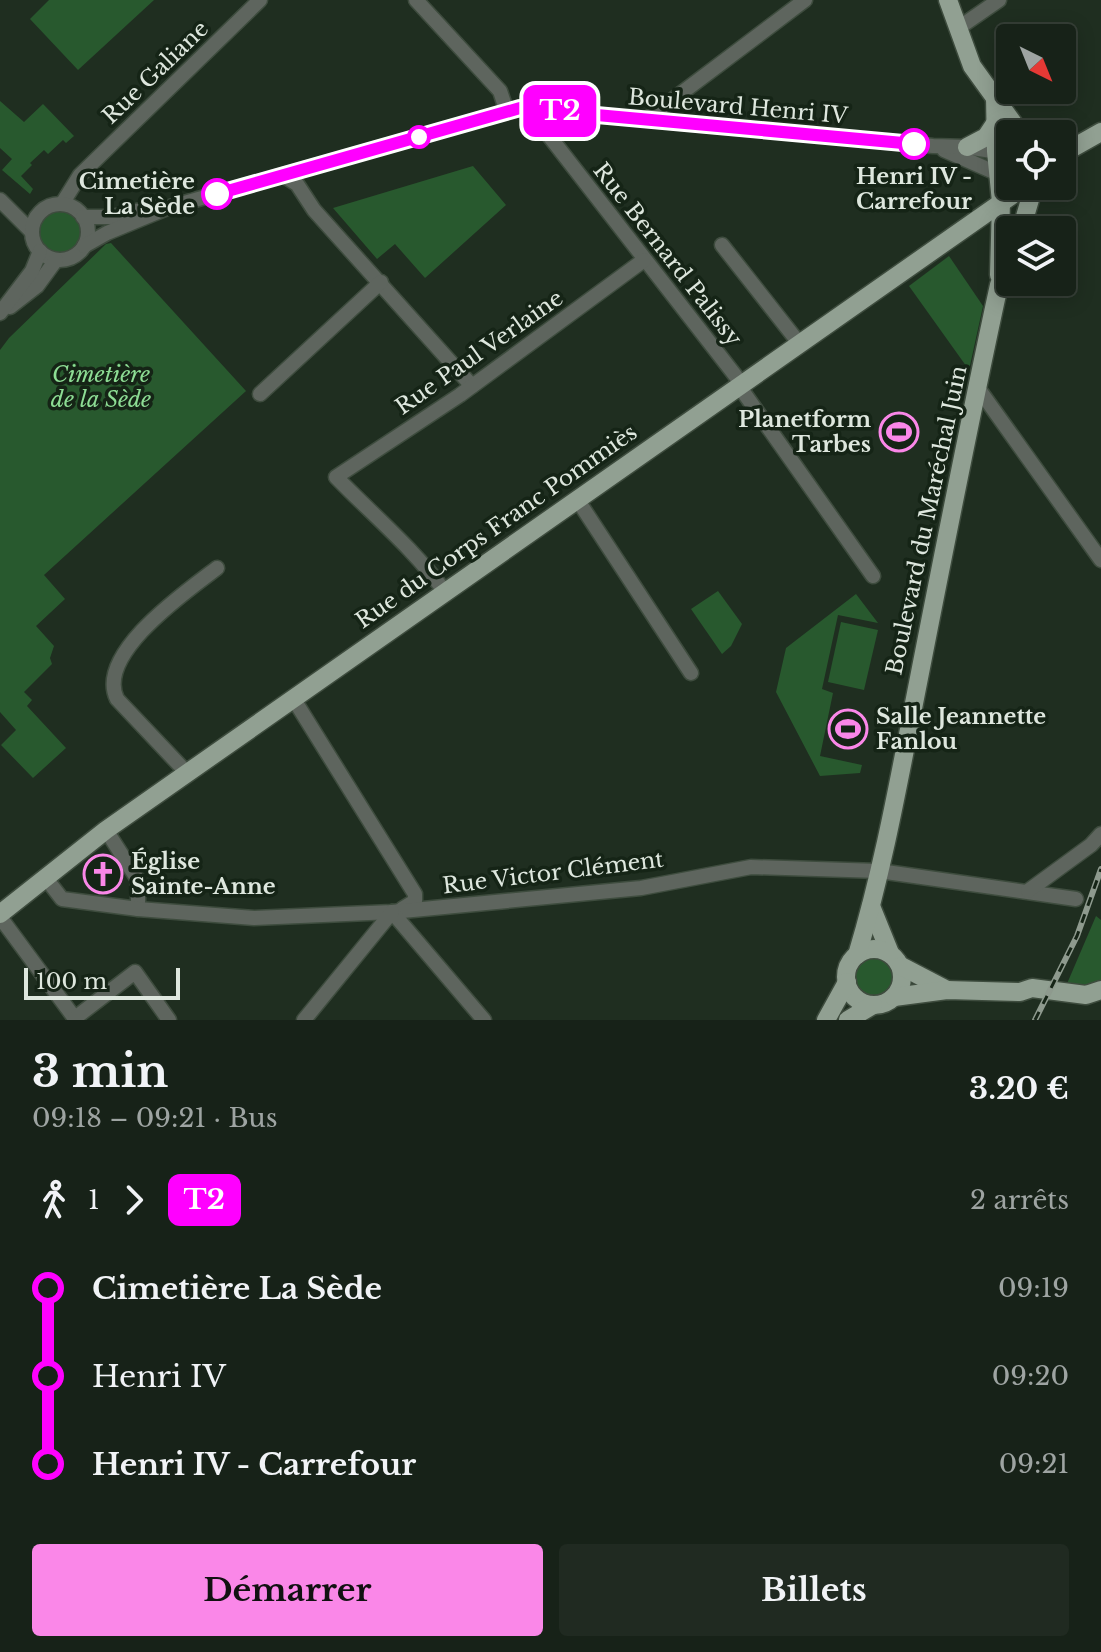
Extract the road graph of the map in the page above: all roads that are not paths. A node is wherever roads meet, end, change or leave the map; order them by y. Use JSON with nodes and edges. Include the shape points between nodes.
{"nodes":[{"id":1,"x":260,"y":0,"type":"edge"},
{"id":2,"x":416,"y":0,"type":"edge"},
{"id":3,"x":805,"y":0,"type":"edge"},
{"id":4,"x":948,"y":0,"type":"edge"},
{"id":5,"x":999,"y":0,"type":"edge"},
{"id":6,"x":957,"y":29,"type":"junction"},
{"id":7,"x":995,"y":96,"type":"junction"},
{"id":8,"x":542,"y":110,"type":"junction"},
{"id":9,"x":507,"y":112,"type":"junction"},
{"id":10,"x":647,"y":119,"type":"junction"},
{"id":11,"x":998,"y":119,"type":"joint"},
{"id":12,"x":1011,"y":120,"type":"edge"},
{"id":13,"x":1095,"y":136,"type":"edge"},
{"id":14,"x":933,"y":146,"type":"junction"},
{"id":15,"x":1076,"y":146,"type":"edge"},
{"id":16,"x":967,"y":147,"type":"junction"},
{"id":17,"x":996,"y":151,"type":"edge"},
{"id":18,"x":1076,"y":153,"type":"edge"},
{"id":19,"x":996,"y":173,"type":"edge"},
{"id":20,"x":80,"y":175,"type":"junction"},
{"id":21,"x":283,"y":175,"type":"junction"},
{"id":22,"x":0,"y":199,"type":"edge"},
{"id":23,"x":1004,"y":200,"type":"edge"},
{"id":24,"x":1001,"y":202,"type":"junction"},
{"id":25,"x":62,"y":204,"type":"junction"},
{"id":26,"x":170,"y":207,"type":"junction"},
{"id":27,"x":40,"y":213,"type":"junction"},
{"id":28,"x":81,"y":214,"type":"junction"},
{"id":29,"x":1002,"y":216,"type":"edge"},
{"id":30,"x":32,"y":232,"type":"junction"},
{"id":31,"x":956,"y":233,"type":"junction"},
{"id":32,"x":996,"y":244,"type":"edge"},
{"id":33,"x":722,"y":245,"type":"dead end"},
{"id":34,"x":84,"y":246,"type":"junction"},
{"id":35,"x":40,"y":251,"type":"junction"},
{"id":36,"x":56,"y":260,"type":"junction"},
{"id":37,"x":644,"y":260,"type":"junction"},
{"id":38,"x":381,"y":282,"type":"junction"},
{"id":39,"x":997,"y":296,"type":"edge"},
{"id":40,"x":3,"y":310,"type":"edge"},
{"id":41,"x":799,"y":343,"type":"junction"},
{"id":42,"x":741,"y":383,"type":"junction"},
{"id":43,"x":472,"y":386,"type":"junction"},
{"id":44,"x":978,"y":388,"type":"junction"},
{"id":45,"x":260,"y":394,"type":"dead end"},
{"id":46,"x":577,"y":499,"type":"junction"},
{"id":47,"x":1101,"y":560,"type":"edge"},
{"id":48,"x":217,"y":568,"type":"dead end"},
{"id":49,"x":873,"y":576,"type":"dead end"},
{"id":50,"x":445,"y":592,"type":"junction"},
{"id":51,"x":691,"y":673,"type":"dead end"},
{"id":52,"x":293,"y":698,"type":"junction"},
{"id":53,"x":188,"y":774,"type":"junction"},
{"id":54,"x":106,"y":830,"type":"junction"},
{"id":55,"x":1101,"y":834,"type":"edge"},
{"id":56,"x":879,"y":871,"type":"junction"},
{"id":57,"x":45,"y":877,"type":"junction"},
{"id":58,"x":1028,"y":891,"type":"junction"},
{"id":59,"x":1076,"y":899,"type":"dead end"},
{"id":60,"x":871,"y":906,"type":"junction"},
{"id":61,"x":138,"y":909,"type":"junction"},
{"id":62,"x":395,"y":912,"type":"junction"},
{"id":63,"x":0,"y":916,"type":"edge"},
{"id":64,"x":857,"y":955,"type":"junction"},
{"id":65,"x":895,"y":960,"type":"junction"},
{"id":66,"x":847,"y":982,"type":"junction"},
{"id":67,"x":947,"y":990,"type":"junction"},
{"id":68,"x":1101,"y":990,"type":"edge"},
{"id":69,"x":1020,"y":992,"type":"junction"},
{"id":70,"x":894,"y":997,"type":"junction"},
{"id":71,"x":1101,"y":1000,"type":"edge"},
{"id":72,"x":873,"y":1005,"type":"junction"},
{"id":73,"x":76,"y":1019,"type":"edge"},
{"id":74,"x":169,"y":1020,"type":"edge"},
{"id":75,"x":304,"y":1020,"type":"edge"},
{"id":76,"x":484,"y":1020,"type":"edge"},
{"id":77,"x":826,"y":1020,"type":"edge"},
{"id":78,"x":848,"y":1020,"type":"edge"}],
"edges":[{"from":1,"to":20,"type":"street","name":"Rue Galiane"},
{"from":2,"to":9,"type":"street","via":[[500,91]]},
{"from":3,"to":10,"type":"street"},
{"from":4,"to":6,"type":"main road"},
{"from":5,"to":6,"type":"street"},
{"from":6,"to":7,"type":"main road","via":[[972,66]]},
{"from":7,"to":11,"type":"main road","name":"Boulevard du Maréchal Juin"},
{"from":7,"to":12,"type":"main road"},
{"from":8,"to":9,"type":"street","name":"Boulevard Henri IV"},
{"from":8,"to":10,"type":"street","name":"Boulevard Henri IV"},
{"from":8,"to":37,"type":"street","name":"Rue Bernard Palissy","via":[[543,128]]},
{"from":9,"to":21,"type":"street","name":"Boulevard Henri IV"},
{"from":10,"to":14,"type":"street","name":"Boulevard Henri IV"},
{"from":11,"to":16,"type":"main road","via":[[986,137]]},
{"from":13,"to":15,"type":"main road"},
{"from":13,"to":18,"type":"main road"},
{"from":14,"to":16,"type":"street","name":"Boulevard Henri IV"},
{"from":14,"to":19,"type":"street","name":"Boulevard Henri IV"},
{"from":16,"to":17,"type":"street","name":"Boulevard Henri IV"},
{"from":20,"to":25,"type":"street","name":"Rue Galiane"},
{"from":20,"to":28,"type":"street"},
{"from":21,"to":26,"type":"street","name":"Boulevard Henri IV"},
{"from":21,"to":38,"type":"street","via":[[297,184],[314,210]]},
{"from":22,"to":27,"type":"street"},
{"from":22,"to":30,"type":"street"},
{"from":23,"to":24,"type":"main road","name":"Rue du Corps Franc Pommiès"},
{"from":24,"to":29,"type":"main road","name":"Boulevard du Maréchal Juin"},
{"from":24,"to":31,"type":"main road","name":"Rue du Corps Franc Pommiès"},
{"from":25,"to":27,"type":"street"},
{"from":25,"to":28,"type":"street"},
{"from":26,"to":28,"type":"street","name":"Boulevard Henri IV","via":[[112,217]]},
{"from":26,"to":34,"type":"street","name":"Boulevard Henri IV"},
{"from":27,"to":30,"type":"street"},
{"from":28,"to":34,"type":"street","via":[[88,231]]},
{"from":30,"to":35,"type":"street"},
{"from":31,"to":32,"type":"main road","via":[[986,235]]},
{"from":31,"to":41,"type":"main road","name":"Rue du Corps Franc Pommiès"},
{"from":33,"to":41,"type":"street"},
{"from":34,"to":36,"type":"street","via":[[72,257]]},
{"from":35,"to":36,"type":"street"},
{"from":35,"to":40,"type":"street"},
{"from":36,"to":40,"type":"street","via":[[37,286]]},
{"from":37,"to":42,"type":"street","name":"Rue Bernard Palissy"},
{"from":37,"to":43,"type":"street","name":"Rue Paul Verlaine"},
{"from":38,"to":43,"type":"street"},
{"from":38,"to":45,"type":"street"},
{"from":39,"to":44,"type":"main road","name":"Boulevard du Maréchal Juin"},
{"from":41,"to":42,"type":"main road","name":"Rue du Corps Franc Pommiès"},
{"from":42,"to":46,"type":"main road","name":"Rue du Corps Franc Pommiès"},
{"from":42,"to":49,"type":"street","name":"Rue Bernard Palissy"},
{"from":43,"to":50,"type":"street","name":"Rue Paul Verlaine","via":[[336,477],[412,549]]},
{"from":44,"to":47,"type":"street"},
{"from":44,"to":56,"type":"main road","name":"Boulevard du Maréchal Juin"},
{"from":46,"to":50,"type":"main road","name":"Rue du Corps Franc Pommiès"},
{"from":46,"to":51,"type":"street"},
{"from":48,"to":53,"type":"street","via":[[143,628],[113,687],[117,699]]},
{"from":50,"to":52,"type":"main road","name":"Rue du Corps Franc Pommiès"},
{"from":52,"to":53,"type":"main road","name":"Rue du Corps Franc Pommiès"},
{"from":52,"to":62,"type":"street","via":[[415,894],[415,901]]},
{"from":53,"to":54,"type":"main road","name":"Rue du Corps Franc Pommiès"},
{"from":54,"to":57,"type":"main road","name":"Rue du Corps Franc Pommiès"},
{"from":54,"to":61,"type":"street","via":[[138,880]]},
{"from":55,"to":58,"type":"street"},
{"from":56,"to":58,"type":"street","name":"Rue Victor Clément"},
{"from":56,"to":60,"type":"main road","name":"Boulevard du Maréchal Juin"},
{"from":56,"to":62,"type":"street","name":"Rue Victor Clément","via":[[751,867],[641,888]]},
{"from":57,"to":61,"type":"street","name":"Rue Victor Clément","via":[[62,899]]},
{"from":57,"to":63,"type":"main road","name":"Rue du Corps Franc Pommiès"},
{"from":58,"to":59,"type":"street","name":"Rue Victor Clément"},
{"from":60,"to":64,"type":"main road","name":"Boulevard du Maréchal Juin"},
{"from":60,"to":65,"type":"main road"},
{"from":61,"to":62,"type":"street","name":"Rue Victor Clément","via":[[254,918]]},
{"from":62,"to":75,"type":"street"},
{"from":62,"to":76,"type":"street"},
{"from":63,"to":73,"type":"street"},
{"from":64,"to":65,"type":"main road","via":[[873,949]]},
{"from":64,"to":66,"type":"main road","via":[[848,967]]},
{"from":65,"to":67,"type":"main road"},
{"from":65,"to":70,"type":"main road","via":[[902,983]]},
{"from":66,"to":72,"type":"main road","via":[[856,998]]},
{"from":66,"to":77,"type":"main road"},
{"from":67,"to":69,"type":"main road"},
{"from":67,"to":70,"type":"main road"},
{"from":68,"to":69,"type":"main road","via":[[1086,995],[1032,988]]},
{"from":69,"to":71,"type":"main road","via":[[1062,1002]]},
{"from":70,"to":72,"type":"main road"},
{"from":72,"to":78,"type":"main road"},
{"from":73,"to":74,"type":"street","via":[[135,972]]}]}
